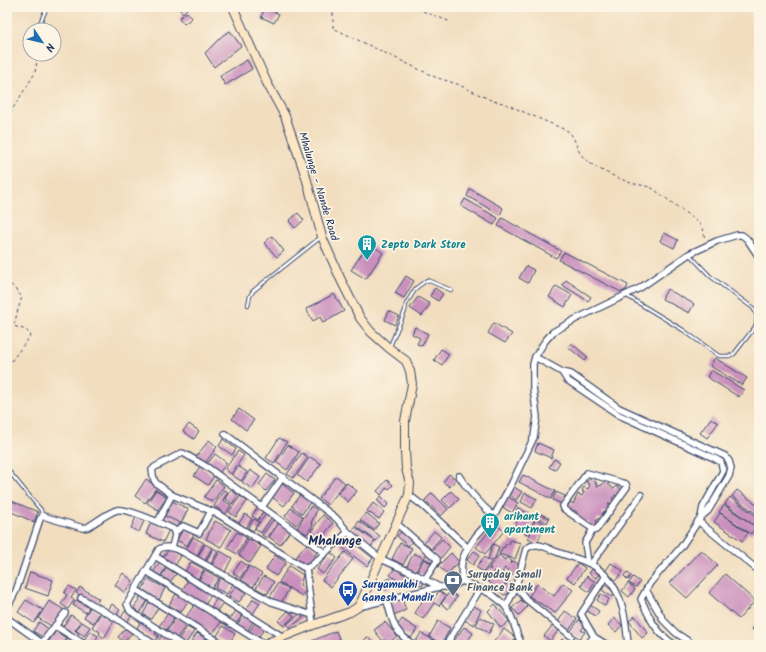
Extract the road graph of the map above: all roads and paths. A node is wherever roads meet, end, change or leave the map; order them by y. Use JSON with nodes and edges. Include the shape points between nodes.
{"nodes":[{"id":1,"x":47,"y":7,"type":"edge"},
{"id":2,"x":233,"y":7,"type":"edge"},
{"id":3,"x":333,"y":7,"type":"edge"},
{"id":4,"x":412,"y":7,"type":"edge"},
{"id":5,"x":40,"y":22,"type":"edge"},
{"id":6,"x":451,"y":22,"type":"dead end"},
{"id":7,"x":37,"y":62,"type":"edge"},
{"id":8,"x":7,"y":118,"type":"edge"},
{"id":9,"x":322,"y":237,"type":"junction"},
{"id":10,"x":706,"y":245,"type":"junction"},
{"id":11,"x":689,"y":254,"type":"junction"},
{"id":12,"x":759,"y":257,"type":"edge"},
{"id":13,"x":7,"y":280,"type":"edge"},
{"id":14,"x":451,"y":290,"type":"dead end"},
{"id":15,"x":626,"y":295,"type":"junction"},
{"id":16,"x":248,"y":305,"type":"dead end"},
{"id":17,"x":389,"y":348,"type":"junction"},
{"id":18,"x":535,"y":357,"type":"junction"},
{"id":19,"x":7,"y":367,"type":"edge"},
{"id":20,"x":225,"y":434,"type":"dead end"},
{"id":21,"x":7,"y":468,"type":"edge"},
{"id":22,"x":459,"y":476,"type":"dead end"},
{"id":23,"x":283,"y":477,"type":"junction"},
{"id":24,"x":172,"y":494,"type":"junction"},
{"id":25,"x":409,"y":495,"type":"junction"},
{"id":26,"x":641,"y":495,"type":"dead end"},
{"id":27,"x":262,"y":507,"type":"junction"},
{"id":28,"x":211,"y":511,"type":"junction"},
{"id":29,"x":42,"y":516,"type":"junction"},
{"id":30,"x":494,"y":516,"type":"junction"},
{"id":31,"x":700,"y":519,"type":"junction"},
{"id":32,"x":158,"y":521,"type":"junction"},
{"id":33,"x":396,"y":523,"type":"junction"},
{"id":34,"x":592,"y":529,"type":"junction"},
{"id":35,"x":175,"y":532,"type":"junction"},
{"id":36,"x":348,"y":532,"type":"junction"},
{"id":37,"x":172,"y":547,"type":"junction"},
{"id":38,"x":468,"y":548,"type":"junction"},
{"id":39,"x":325,"y":553,"type":"junction"},
{"id":40,"x":156,"y":556,"type":"junction"},
{"id":41,"x":381,"y":560,"type":"junction"},
{"id":42,"x":590,"y":564,"type":"junction"},
{"id":43,"x":306,"y":568,"type":"junction"},
{"id":44,"x":146,"y":571,"type":"junction"},
{"id":45,"x":759,"y":571,"type":"edge"},
{"id":46,"x":606,"y":576,"type":"junction"},
{"id":47,"x":425,"y":579,"type":"junction"},
{"id":48,"x":462,"y":581,"type":"junction"},
{"id":49,"x":516,"y":586,"type":"junction"},
{"id":50,"x":439,"y":587,"type":"junction"},
{"id":51,"x":135,"y":589,"type":"junction"},
{"id":52,"x":480,"y":589,"type":"junction"},
{"id":53,"x":646,"y":590,"type":"junction"},
{"id":54,"x":81,"y":598,"type":"dead end"},
{"id":55,"x":387,"y":600,"type":"junction"},
{"id":56,"x":358,"y":607,"type":"junction"},
{"id":57,"x":506,"y":607,"type":"junction"},
{"id":58,"x":7,"y":608,"type":"edge"},
{"id":59,"x":65,"y":613,"type":"dead end"},
{"id":60,"x":312,"y":615,"type":"junction"},
{"id":61,"x":7,"y":618,"type":"edge"},
{"id":62,"x":313,"y":625,"type":"junction"},
{"id":63,"x":55,"y":626,"type":"junction"},
{"id":64,"x":571,"y":636,"type":"dead end"},
{"id":65,"x":283,"y":637,"type":"junction"},
{"id":66,"x":594,"y":637,"type":"junction"},
{"id":67,"x":41,"y":644,"type":"edge"},
{"id":68,"x":520,"y":644,"type":"edge"},
{"id":69,"x":86,"y":645,"type":"edge"},
{"id":70,"x":154,"y":645,"type":"edge"},
{"id":71,"x":182,"y":645,"type":"edge"},
{"id":72,"x":224,"y":645,"type":"edge"},
{"id":73,"x":264,"y":645,"type":"edge"},
{"id":74,"x":414,"y":645,"type":"edge"},
{"id":75,"x":446,"y":645,"type":"edge"},
{"id":76,"x":586,"y":645,"type":"edge"},
{"id":77,"x":607,"y":645,"type":"edge"},
{"id":78,"x":628,"y":645,"type":"edge"},
{"id":79,"x":675,"y":645,"type":"edge"},
{"id":80,"x":694,"y":645,"type":"edge"}],
"edges":[{"from":1,"to":5,"type":"lane"},
{"from":2,"to":9,"type":"main road","name":"Mhalunge - Nande Road","via":[[267,83],[285,116],[306,176]]},
{"from":3,"to":10,"type":"path","via":[[333,28],[435,77],[568,131],[574,137],[577,149],[595,166],[619,178],[652,188],[698,222],[703,228]]},
{"from":4,"to":6,"type":"path"},
{"from":7,"to":8,"type":"path","via":[[36,74]]},
{"from":9,"to":16,"type":"lane","via":[[253,291]]},
{"from":9,"to":17,"type":"main road","name":"Mhalunge - Nande Road","via":[[360,318]]},
{"from":10,"to":11,"type":"street"},
{"from":10,"to":12,"type":"street","via":[[742,235]]},
{"from":11,"to":15,"type":"street"},
{"from":11,"to":15,"type":"lane","via":[[710,276],[756,312],[755,327],[734,354],[719,356]]},
{"from":13,"to":19,"type":"path","via":[[22,297],[14,326],[26,330],[31,335]]},
{"from":14,"to":17,"type":"lane","via":[[428,280],[416,288],[406,304]]},
{"from":15,"to":18,"type":"street","via":[[571,321],[554,332]]},
{"from":17,"to":25,"type":"main road","name":"Mhalunge - Nande Road","via":[[406,361],[412,384],[405,421]]},
{"from":18,"to":30,"type":"street","via":[[533,388],[537,417],[534,437]]},
{"from":18,"to":31,"type":"street","via":[[562,372],[567,380],[620,415],[721,462],[723,471],[703,507]]},
{"from":20,"to":23,"type":"street"},
{"from":21,"to":29,"type":"lane","via":[[41,510]]},
{"from":22,"to":30,"type":"street","via":[[473,496]]},
{"from":23,"to":27,"type":"street"},
{"from":23,"to":36,"type":"street","via":[[336,518]]},
{"from":24,"to":27,"type":"street","via":[[156,483],[152,470],[182,453],[207,467]]},
{"from":24,"to":28,"type":"street"},
{"from":24,"to":32,"type":"street"},
{"from":25,"to":33,"type":"main road","name":"Mhalunge - Nande Road"},
{"from":25,"to":38,"type":"street"},
{"from":26,"to":42,"type":"street"},
{"from":27,"to":39,"type":"street"},
{"from":28,"to":35,"type":"street","via":[[199,534],[183,526]]},
{"from":28,"to":43,"type":"street"},
{"from":29,"to":32,"type":"street","via":[[83,528],[119,510]]},
{"from":29,"to":58,"type":"street","via":[[16,591]]},
{"from":30,"to":38,"type":"street"},
{"from":31,"to":45,"type":"street"},
{"from":31,"to":53,"type":"street"},
{"from":32,"to":35,"type":"street"},
{"from":33,"to":41,"type":"main road","name":"Mhalunge - Nande Road"},
{"from":33,"to":47,"type":"street","via":[[437,559]]},
{"from":34,"to":34,"type":"street","via":[[596,530],[627,487],[626,484],[587,473],[565,502],[564,509]]},
{"from":34,"to":42,"type":"street","via":[[585,543]]},
{"from":35,"to":37,"type":"street"},
{"from":36,"to":39,"type":"street"},
{"from":36,"to":41,"type":"street"},
{"from":37,"to":40,"type":"street","via":[[160,549]]},
{"from":37,"to":60,"type":"street","via":[[272,602]]},
{"from":38,"to":48,"type":"street","via":[[461,563]]},
{"from":39,"to":43,"type":"street"},
{"from":40,"to":44,"type":"street"},
{"from":40,"to":65,"type":"street"},
{"from":41,"to":47,"type":"street"},
{"from":41,"to":56,"type":"main road","name":"Mhalunge - Nande Road"},
{"from":42,"to":46,"type":"street"},
{"from":42,"to":49,"type":"street","via":[[535,544],[530,545],[526,549]]},
{"from":43,"to":60,"type":"street"},
{"from":44,"to":51,"type":"street"},
{"from":44,"to":73,"type":"street"},
{"from":46,"to":66,"type":"street","via":[[581,614]]},
{"from":46,"to":78,"type":"street","via":[[617,590],[623,605]]},
{"from":47,"to":50,"type":"street"},
{"from":48,"to":50,"type":"street","via":[[452,587]]},
{"from":48,"to":52,"type":"street"},
{"from":49,"to":57,"type":"street"},
{"from":49,"to":64,"type":"street","via":[[526,599]]},
{"from":50,"to":55,"type":"street"},
{"from":51,"to":71,"type":"street","via":[[127,604],[130,611]]},
{"from":51,"to":72,"type":"street"},
{"from":52,"to":57,"type":"street","via":[[495,596]]},
{"from":52,"to":75,"type":"street"},
{"from":53,"to":79,"type":"street","via":[[641,599],[656,630]]},
{"from":53,"to":80,"type":"street","via":[[664,621]]},
{"from":54,"to":70,"type":"street","via":[[116,618]]},
{"from":55,"to":56,"type":"street"},
{"from":55,"to":74,"type":"street","via":[[396,630],[401,637]]},
{"from":56,"to":62,"type":"main road"},
{"from":57,"to":68,"type":"street"},
{"from":59,"to":63,"type":"street"},
{"from":60,"to":62,"type":"street"},
{"from":61,"to":67,"type":"street"},
{"from":62,"to":65,"type":"main road"},
{"from":63,"to":67,"type":"street"},
{"from":63,"to":69,"type":"street"},
{"from":65,"to":73,"type":"main road"},
{"from":66,"to":76,"type":"street"},
{"from":66,"to":77,"type":"street"}]}
